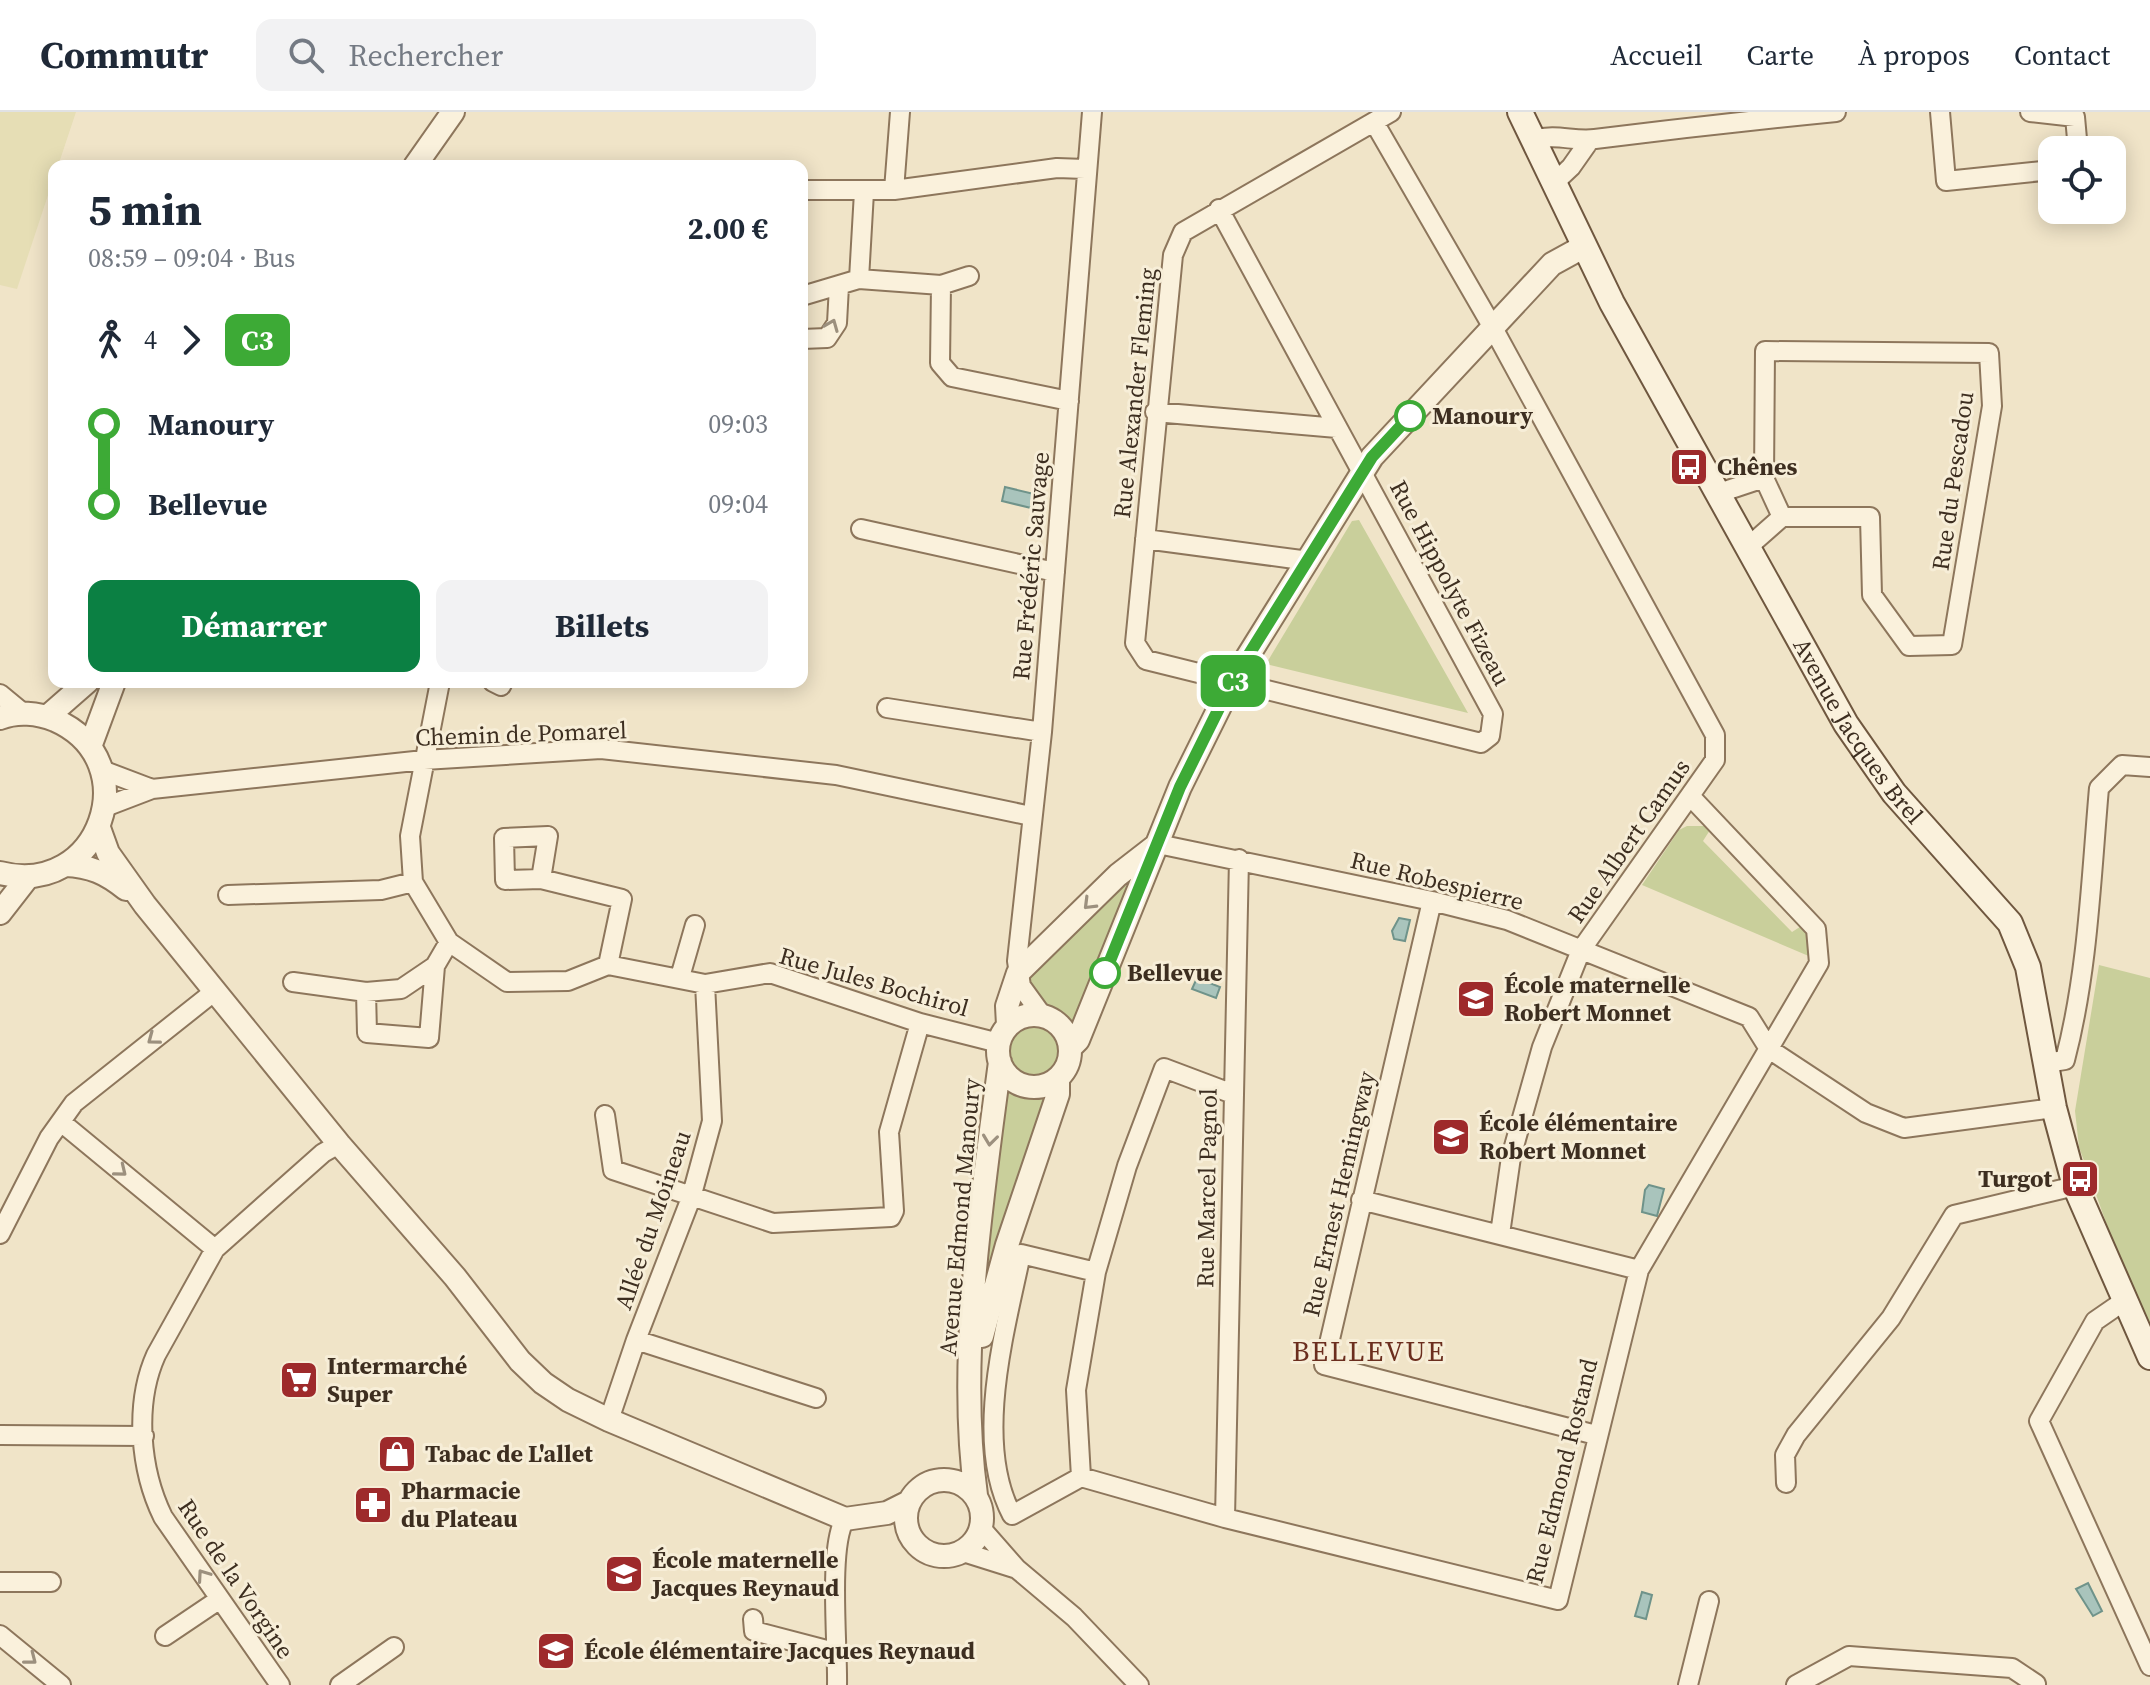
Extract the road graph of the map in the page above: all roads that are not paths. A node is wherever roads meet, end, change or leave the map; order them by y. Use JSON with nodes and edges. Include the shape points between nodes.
{"nodes":[{"id":1,"x":453,"y":112,"type":"edge"},
{"id":2,"x":900,"y":112,"type":"edge"},
{"id":3,"x":1092,"y":112,"type":"edge"},
{"id":4,"x":1391,"y":112,"type":"edge"},
{"id":5,"x":1520,"y":112,"type":"edge"},
{"id":6,"x":1836,"y":112,"type":"edge"},
{"id":7,"x":1940,"y":112,"type":"edge"},
{"id":8,"x":2030,"y":112,"type":"edge"},
{"id":9,"x":1374,"y":122,"type":"junction"},
{"id":10,"x":2077,"y":136,"type":"edge"},
{"id":11,"x":1534,"y":140,"type":"junction"},
{"id":12,"x":1590,"y":140,"type":"junction"},
{"id":13,"x":419,"y":160,"type":"edge"},
{"id":14,"x":1085,"y":169,"type":"junction"},
{"id":15,"x":2038,"y":171,"type":"edge"},
{"id":16,"x":1554,"y":183,"type":"junction"},
{"id":17,"x":808,"y":190,"type":"edge"},
{"id":18,"x":894,"y":190,"type":"junction"},
{"id":19,"x":864,"y":192,"type":"junction"},
{"id":20,"x":1219,"y":209,"type":"junction"},
{"id":21,"x":1583,"y":247,"type":"junction"},
{"id":22,"x":969,"y":276,"type":"dead end"},
{"id":23,"x":859,"y":279,"type":"junction"},
{"id":24,"x":941,"y":285,"type":"junction"},
{"id":25,"x":839,"y":286,"type":"junction"},
{"id":26,"x":808,"y":294,"type":"edge"},
{"id":27,"x":1492,"y":326,"type":"junction"},
{"id":28,"x":808,"y":339,"type":"edge"},
{"id":29,"x":1069,"y":401,"type":"junction"},
{"id":30,"x":1155,"y":412,"type":"junction"},
{"id":31,"x":1337,"y":428,"type":"junction"},
{"id":32,"x":1363,"y":473,"type":"junction"},
{"id":33,"x":1764,"y":478,"type":"junction"},
{"id":34,"x":1719,"y":493,"type":"junction"},
{"id":35,"x":1782,"y":517,"type":"junction"},
{"id":36,"x":861,"y":529,"type":"dead end"},
{"id":37,"x":1145,"y":539,"type":"junction"},
{"id":38,"x":1748,"y":547,"type":"junction"},
{"id":39,"x":1309,"y":561,"type":"junction"},
{"id":40,"x":1055,"y":572,"type":"junction"},
{"id":41,"x":1233,"y":680,"type":"junction"},
{"id":42,"x":80,"y":688,"type":"edge"},
{"id":43,"x":112,"y":688,"type":"edge"},
{"id":44,"x":439,"y":688,"type":"edge"},
{"id":45,"x":0,"y":694,"type":"edge"},
{"id":46,"x":887,"y":708,"type":"dead end"},
{"id":47,"x":23,"y":713,"type":"junction"},
{"id":48,"x":47,"y":717,"type":"junction"},
{"id":49,"x":0,"y":718,"type":"edge"},
{"id":50,"x":1042,"y":732,"type":"junction"},
{"id":51,"x":90,"y":747,"type":"junction"},
{"id":52,"x":424,"y":760,"type":"junction"},
{"id":53,"x":2150,"y":767,"type":"edge"},
{"id":54,"x":102,"y":770,"type":"junction"},
{"id":55,"x":152,"y":789,"type":"junction"},
{"id":56,"x":1691,"y":797,"type":"junction"},
{"id":57,"x":1031,"y":816,"type":"junction"},
{"id":58,"x":102,"y":818,"type":"junction"},
{"id":59,"x":1158,"y":844,"type":"junction"},
{"id":60,"x":1239,"y":859,"type":"junction"},
{"id":61,"x":65,"y":865,"type":"junction"},
{"id":62,"x":0,"y":873,"type":"edge"},
{"id":63,"x":28,"y":877,"type":"junction"},
{"id":64,"x":541,"y":879,"type":"dead end"},
{"id":65,"x":413,"y":882,"type":"junction"},
{"id":66,"x":228,"y":895,"type":"dead end"},
{"id":67,"x":1432,"y":901,"type":"junction"},
{"id":68,"x":145,"y":905,"type":"junction"},
{"id":69,"x":0,"y":913,"type":"edge"},
{"id":70,"x":695,"y":925,"type":"dead end"},
{"id":71,"x":449,"y":942,"type":"junction"},
{"id":72,"x":1581,"y":950,"type":"junction"},
{"id":73,"x":608,"y":965,"type":"junction"},
{"id":74,"x":435,"y":966,"type":"junction"},
{"id":75,"x":1018,"y":973,"type":"junction"},
{"id":76,"x":680,"y":977,"type":"junction"},
{"id":77,"x":293,"y":982,"type":"dead end"},
{"id":78,"x":705,"y":984,"type":"junction"},
{"id":79,"x":215,"y":991,"type":"junction"},
{"id":80,"x":366,"y":992,"type":"junction"},
{"id":81,"x":1042,"y":1015,"type":"junction"},
{"id":82,"x":920,"y":1023,"type":"junction"},
{"id":83,"x":1002,"y":1044,"type":"junction"},
{"id":84,"x":1070,"y":1048,"type":"junction"},
{"id":85,"x":1769,"y":1049,"type":"junction"},
{"id":86,"x":2046,"y":1063,"type":"junction"},
{"id":87,"x":1058,"y":1078,"type":"junction"},
{"id":88,"x":1233,"y":1094,"type":"junction"},
{"id":89,"x":2054,"y":1108,"type":"junction"},
{"id":90,"x":605,"y":1115,"type":"dead end"},
{"id":91,"x":61,"y":1122,"type":"junction"},
{"id":92,"x":339,"y":1144,"type":"junction"},
{"id":93,"x":2075,"y":1186,"type":"junction"},
{"id":94,"x":691,"y":1198,"type":"junction"},
{"id":95,"x":1361,"y":1200,"type":"junction"},
{"id":96,"x":0,"y":1234,"type":"edge"},
{"id":97,"x":1500,"y":1234,"type":"junction"},
{"id":98,"x":215,"y":1249,"type":"junction"},
{"id":99,"x":1639,"y":1270,"type":"junction"},
{"id":100,"x":1096,"y":1272,"type":"junction"},
{"id":101,"x":2124,"y":1301,"type":"junction"},
{"id":102,"x":636,"y":1340,"type":"junction"},
{"id":103,"x":2150,"y":1357,"type":"edge"},
{"id":104,"x":972,"y":1376,"type":"junction"},
{"id":105,"x":816,"y":1398,"type":"dead end"},
{"id":106,"x":609,"y":1420,"type":"junction"},
{"id":107,"x":0,"y":1435,"type":"edge"},
{"id":108,"x":1596,"y":1435,"type":"junction"},
{"id":109,"x":144,"y":1436,"type":"junction"},
{"id":110,"x":969,"y":1444,"type":"junction"},
{"id":111,"x":1081,"y":1477,"type":"junction"},
{"id":112,"x":944,"y":1479,"type":"junction"},
{"id":113,"x":1786,"y":1483,"type":"dead end"},
{"id":114,"x":976,"y":1495,"type":"junction"},
{"id":115,"x":909,"y":1502,"type":"junction"},
{"id":116,"x":873,"y":1515,"type":"junction"},
{"id":117,"x":1225,"y":1518,"type":"junction"},
{"id":118,"x":845,"y":1519,"type":"junction"},
{"id":119,"x":981,"y":1528,"type":"junction"},
{"id":120,"x":910,"y":1535,"type":"junction"},
{"id":121,"x":963,"y":1552,"type":"junction"},
{"id":122,"x":1017,"y":1569,"type":"junction"},
{"id":123,"x":0,"y":1582,"type":"edge"},
{"id":124,"x":51,"y":1582,"type":"dead end"},
{"id":125,"x":220,"y":1599,"type":"junction"},
{"id":126,"x":1709,"y":1601,"type":"dead end"},
{"id":127,"x":753,"y":1619,"type":"dead end"},
{"id":128,"x":0,"y":1635,"type":"edge"},
{"id":129,"x":165,"y":1636,"type":"dead end"},
{"id":130,"x":394,"y":1647,"type":"dead end"},
{"id":131,"x":838,"y":1653,"type":"junction"},
{"id":132,"x":2150,"y":1666,"type":"edge"},
{"id":133,"x":61,"y":1685,"type":"edge"},
{"id":134,"x":280,"y":1685,"type":"edge"},
{"id":135,"x":340,"y":1685,"type":"edge"},
{"id":136,"x":837,"y":1685,"type":"edge"},
{"id":137,"x":1139,"y":1685,"type":"edge"},
{"id":138,"x":1688,"y":1685,"type":"edge"},
{"id":139,"x":1796,"y":1685,"type":"edge"},
{"id":140,"x":2036,"y":1685,"type":"edge"},
{"id":141,"x":2044,"y":1685,"type":"edge"}],
"edges":[{"from":1,"to":13,"type":"street"},
{"from":2,"to":18,"type":"street"},
{"from":3,"to":14,"type":"street","name":"Rue Frédéric Sauvage"},
{"from":4,"to":9,"type":"street","name":"Rue Alexander Fleming"},
{"from":5,"to":11,"type":"main road","name":"Avenue Jacques Brel"},
{"from":6,"to":12,"type":"street"},
{"from":7,"to":15,"type":"street","via":[[1946,181]]},
{"from":8,"to":10,"type":"street","via":[[2075,117]]},
{"from":9,"to":20,"type":"street","name":"Rue Alexander Fleming"},
{"from":9,"to":27,"type":"street","name":"Rue Albert Camus"},
{"from":11,"to":12,"type":"street"},
{"from":11,"to":16,"type":"main road","name":"Avenue Jacques Brel"},
{"from":12,"to":16,"type":"street"},
{"from":14,"to":18,"type":"street","via":[[1057,168]]},
{"from":14,"to":29,"type":"street","name":"Rue Frédéric Sauvage"},
{"from":16,"to":21,"type":"main road","name":"Avenue Jacques Brel"},
{"from":17,"to":19,"type":"street"},
{"from":18,"to":19,"type":"street"},
{"from":19,"to":23,"type":"street"},
{"from":20,"to":30,"type":"street","name":"Rue Alexander Fleming","via":[[1183,232],[1173,255]]},
{"from":20,"to":31,"type":"street"},
{"from":21,"to":27,"type":"street","via":[[1552,264]]},
{"from":21,"to":34,"type":"main road","name":"Avenue Jacques Brel"},
{"from":22,"to":24,"type":"street"},
{"from":23,"to":24,"type":"street"},
{"from":23,"to":25,"type":"street"},
{"from":24,"to":29,"type":"street","via":[[940,363],[952,377]]},
{"from":25,"to":26,"type":"street"},
{"from":28,"to":25,"type":"street","one_way":true,"via":[[827,338],[837,323]]},
{"from":27,"to":32,"type":"street"},
{"from":27,"to":56,"type":"street","name":"Rue Albert Camus","via":[[1715,735],[1715,760]]},
{"from":29,"to":40,"type":"street","name":"Rue Frédéric Sauvage"},
{"from":30,"to":31,"type":"street"},
{"from":30,"to":37,"type":"street","name":"Rue Alexander Fleming"},
{"from":31,"to":32,"type":"street"},
{"from":32,"to":39,"type":"street"},
{"from":32,"to":41,"type":"street","name":"Rue Hippolyte Fizeau","via":[[1493,714],[1490,736],[1470,743]]},
{"from":33,"to":34,"type":"street"},
{"from":33,"to":35,"type":"street","name":"Rue du Pescadou"},
{"from":33,"to":35,"type":"street","name":"Rue du Pescadou","via":[[1765,351],[1989,353],[1992,406],[1952,645],[1909,646],[1872,595],[1870,517]]},
{"from":34,"to":38,"type":"main road","name":"Avenue Jacques Brel"},
{"from":35,"to":38,"type":"street"},
{"from":36,"to":40,"type":"street"},
{"from":37,"to":39,"type":"street"},
{"from":37,"to":41,"type":"street","name":"Rue Alexander Fleming","via":[[1135,643],[1146,660]]},
{"from":38,"to":86,"type":"main road","name":"Avenue Jacques Brel","via":[[1870,761],[2010,923],[2028,967]]},
{"from":39,"to":41,"type":"street"},
{"from":40,"to":50,"type":"street","name":"Rue Frédéric Sauvage"},
{"from":41,"to":59,"type":"street"},
{"from":42,"to":48,"type":"street"},
{"from":43,"to":51,"type":"street"},
{"from":44,"to":52,"type":"street"},
{"from":45,"to":47,"type":"street"},
{"from":46,"to":50,"type":"street"},
{"from":47,"to":48,"type":"street"},
{"from":47,"to":49,"type":"street"},
{"from":48,"to":51,"type":"street"},
{"from":50,"to":57,"type":"street","name":"Rue Frédéric Sauvage"},
{"from":51,"to":54,"type":"street"},
{"from":52,"to":55,"type":"street","name":"Chemin de Pomarel"},
{"from":52,"to":57,"type":"street","name":"Chemin de Pomarel","via":[[601,749],[836,775]]},
{"from":52,"to":65,"type":"street","via":[[410,836]]},
{"from":53,"to":86,"type":"street","via":[[2122,765],[2099,788],[2084,961],[2065,1060]]},
{"from":54,"to":55,"type":"street","name":"Chemin de Pomarel"},
{"from":54,"to":58,"type":"street"},
{"from":55,"to":58,"type":"street","name":"Chemin de Pomarel"},
{"from":56,"to":72,"type":"street","name":"Rue Albert Camus"},
{"from":56,"to":85,"type":"street","name":"Rue Edmond Rostand","via":[[1816,929],[1819,963]]},
{"from":57,"to":75,"type":"street","name":"Rue Frédéric Sauvage"},
{"from":58,"to":61,"type":"street","via":[[79,855]]},
{"from":58,"to":68,"type":"street","via":[[108,853]]},
{"from":59,"to":60,"type":"street","name":"Rue Robespierre"},
{"from":59,"to":75,"type":"street","name":"Avenue Edmond Manoury","one_way":true,"via":[[1118,875]]},
{"from":59,"to":84,"type":"street","via":[[1078,1040]]},
{"from":60,"to":67,"type":"street","name":"Rue Robespierre"},
{"from":60,"to":88,"type":"street","name":"Rue Marcel Pagnol"},
{"from":61,"to":63,"type":"street"},
{"from":61,"to":68,"type":"street","via":[[108,874]]},
{"from":62,"to":63,"type":"street"},
{"from":63,"to":69,"type":"street"},
{"from":64,"to":73,"type":"street","via":[[622,899]]},
{"from":65,"to":66,"type":"street","via":[[381,890]]},
{"from":65,"to":71,"type":"street"},
{"from":67,"to":72,"type":"street","name":"Rue Robespierre","via":[[1507,920]]},
{"from":67,"to":95,"type":"street","name":"Rue Ernest Hemingway"},
{"from":68,"to":79,"type":"street"},
{"from":70,"to":76,"type":"street"},
{"from":71,"to":73,"type":"street","via":[[507,982],[568,981]]},
{"from":71,"to":74,"type":"street"},
{"from":72,"to":85,"type":"street","name":"Rue Robespierre","via":[[1749,1017]]},
{"from":72,"to":97,"type":"street","name":"Rue Albert Camus","via":[[1542,1047],[1511,1157]]},
{"from":73,"to":76,"type":"street","name":"Rue Jules Bochirol"},
{"from":74,"to":80,"type":"street","via":[[401,989]]},
{"from":74,"to":80,"type":"street","via":[[429,1038],[367,1033]]},
{"from":75,"to":81,"type":"street"},
{"from":75,"to":83,"type":"street","name":"Avenue Edmond Manoury"},
{"from":76,"to":78,"type":"street","name":"Rue Jules Bochirol"},
{"from":77,"to":80,"type":"street"},
{"from":78,"to":82,"type":"street","name":"Rue Jules Bochirol","via":[[770,973]]},
{"from":78,"to":94,"type":"street","name":"Allée du Moineau","via":[[712,1121]]},
{"from":79,"to":91,"type":"street","one_way":true,"via":[[90,1088]]},
{"from":79,"to":92,"type":"street"},
{"from":81,"to":83,"type":"street","via":[[1024,1016]]},
{"from":81,"to":84,"type":"street","via":[[1062,1027]]},
{"from":82,"to":83,"type":"street","name":"Rue Jules Bochirol"},
{"from":82,"to":94,"type":"street","via":[[889,1132],[891,1217],[773,1223]]},
{"from":83,"to":87,"type":"street","via":[[1011,1079],[1040,1086]]},
{"from":83,"to":104,"type":"street","name":"Avenue Edmond Manoury","one_way":true,"via":[[978,1239]]},
{"from":84,"to":87,"type":"street"},
{"from":85,"to":89,"type":"street","via":[[1866,1113],[1904,1128]]},
{"from":85,"to":99,"type":"street","name":"Rue Edmond Rostand"},
{"from":86,"to":89,"type":"main road","name":"Avenue Jacques Brel"},
{"from":87,"to":104,"type":"street","name":"Avenue Edmond Manoury","via":[[1058,1094],[1007,1245]]},
{"from":88,"to":100,"type":"street","via":[[1164,1068],[1127,1166]]},
{"from":88,"to":117,"type":"street","name":"Rue Marcel Pagnol"},
{"from":89,"to":93,"type":"main road","name":"Avenue Jacques Brel"},
{"from":90,"to":94,"type":"street","via":[[613,1170]]},
{"from":91,"to":96,"type":"street"},
{"from":91,"to":98,"type":"street","one_way":true},
{"from":92,"to":98,"type":"street","name":"Rue de la Vorgine"},
{"from":92,"to":106,"type":"street","via":[[520,1361],[568,1400]]},
{"from":93,"to":101,"type":"main road","name":"Avenue Jacques Brel"},
{"from":93,"to":113,"type":"street","via":[[1954,1215],[1891,1318],[1796,1435],[1785,1455]]},
{"from":94,"to":102,"type":"street","name":"Allée du Moineau"},
{"from":95,"to":97,"type":"street"},
{"from":95,"to":108,"type":"street","name":"Rue Ernest Hemingway","via":[[1324,1365]]},
{"from":97,"to":99,"type":"street"},
{"from":98,"to":109,"type":"street","name":"Rue de la Vorgine","via":[[149,1371]]},
{"from":99,"to":108,"type":"street","name":"Rue Edmond Rostand"},
{"from":100,"to":111,"type":"street","via":[[1076,1390]]},
{"from":100,"to":111,"type":"street","via":[[1021,1254],[996,1403],[995,1460],[1001,1494],[1012,1515]]},
{"from":101,"to":103,"type":"main road","name":"Avenue Jacques Brel"},
{"from":101,"to":132,"type":"street","via":[[2095,1321],[2039,1421]]},
{"from":102,"to":105,"type":"street"},
{"from":102,"to":106,"type":"street","name":"Allée du Moineau"},
{"from":104,"to":110,"type":"street","name":"Avenue Edmond Manoury"},
{"from":106,"to":118,"type":"street"},
{"from":107,"to":109,"type":"street"},
{"from":108,"to":117,"type":"street","name":"Rue Edmond Rostand","via":[[1558,1600]]},
{"from":125,"to":109,"type":"street","name":"Rue de la Vorgine","one_way":true,"via":[[151,1492]]},
{"from":110,"to":112,"type":"street"},
{"from":110,"to":114,"type":"street","name":"Avenue Edmond Manoury"},
{"from":111,"to":117,"type":"street","name":"Rue Edmond Rostand"},
{"from":112,"to":114,"type":"street"},
{"from":112,"to":115,"type":"street","via":[[923,1486]]},
{"from":114,"to":119,"type":"street"},
{"from":115,"to":116,"type":"street"},
{"from":115,"to":120,"type":"street"},
{"from":116,"to":118,"type":"street"},
{"from":116,"to":120,"type":"street"},
{"from":118,"to":131,"type":"street","via":[[838,1530],[836,1558]]},
{"from":119,"to":121,"type":"street"},
{"from":119,"to":122,"type":"street"},
{"from":120,"to":121,"type":"street","via":[[939,1556]]},
{"from":121,"to":122,"type":"street"},
{"from":122,"to":137,"type":"street","via":[[1074,1617]]},
{"from":123,"to":124,"type":"street"},
{"from":125,"to":129,"type":"street"},
{"from":125,"to":134,"type":"street","name":"Rue de la Vorgine"},
{"from":126,"to":138,"type":"street"},
{"from":127,"to":131,"type":"street","via":[[754,1631]]},
{"from":128,"to":133,"type":"street","one_way":true},
{"from":130,"to":135,"type":"street"},
{"from":131,"to":136,"type":"street"},
{"from":139,"to":140,"type":"street","via":[[1849,1656],[2012,1668]]},
{"from":140,"to":141,"type":"street"}]}
